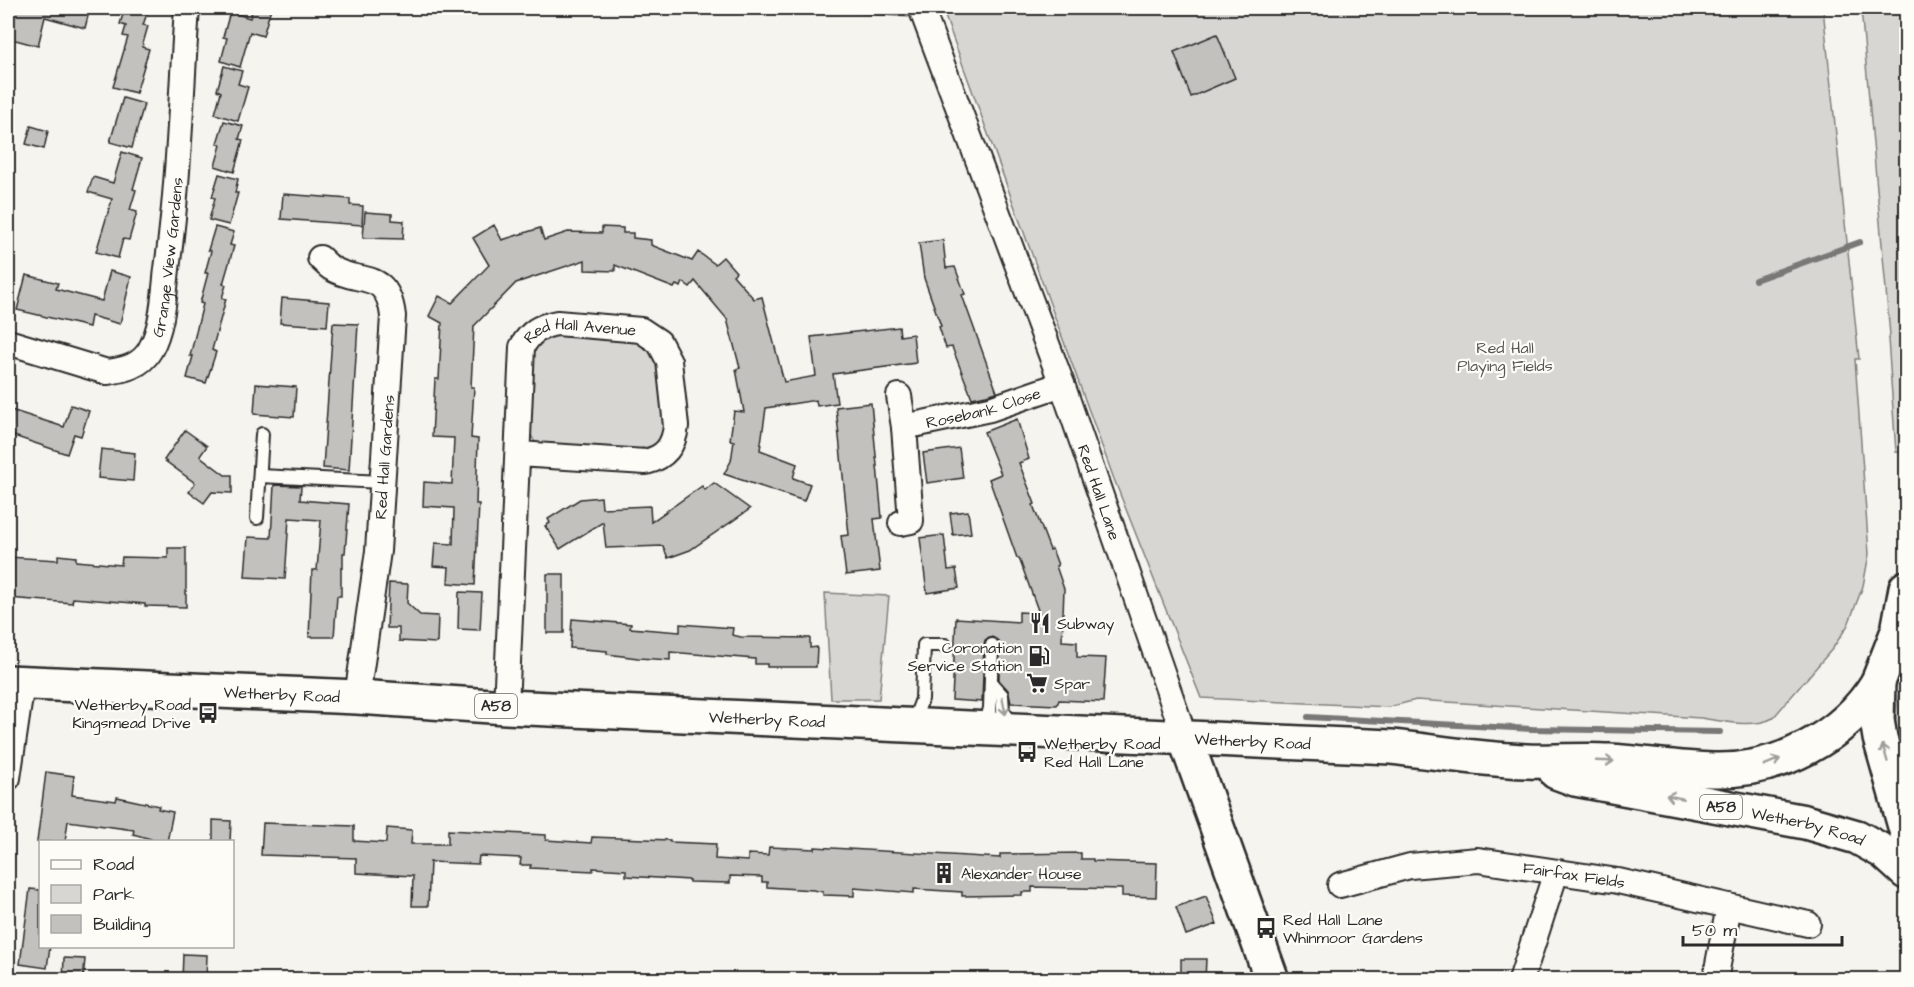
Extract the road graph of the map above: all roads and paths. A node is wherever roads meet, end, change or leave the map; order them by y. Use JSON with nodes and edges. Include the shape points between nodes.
{"nodes":[{"id":1,"x":187,"y":8,"type":"edge"},
{"id":2,"x":921,"y":8,"type":"edge"},
{"id":3,"x":320,"y":258,"type":"dead end"},
{"id":4,"x":8,"y":342,"type":"edge"},
{"id":5,"x":1062,"y":384,"type":"junction"},
{"id":6,"x":899,"y":396,"type":"dead end"},
{"id":7,"x":904,"y":427,"type":"junction"},
{"id":8,"x":262,"y":434,"type":"dead end"},
{"id":9,"x":518,"y":454,"type":"junction"},
{"id":10,"x":260,"y":476,"type":"junction"},
{"id":11,"x":382,"y":482,"type":"junction"},
{"id":12,"x":257,"y":518,"type":"dead end"},
{"id":13,"x":901,"y":523,"type":"dead end"},
{"id":14,"x":1906,"y":588,"type":"edge"},
{"id":15,"x":1902,"y":626,"type":"edge"},
{"id":16,"x":945,"y":645,"type":"dead end"},
{"id":17,"x":992,"y":645,"type":"dead end"},
{"id":18,"x":15,"y":682,"type":"edge"},
{"id":19,"x":1878,"y":682,"type":"junction"},
{"id":20,"x":991,"y":683,"type":"junction"},
{"id":21,"x":357,"y":698,"type":"junction"},
{"id":22,"x":506,"y":707,"type":"junction"},
{"id":23,"x":912,"y":724,"type":"junction"},
{"id":24,"x":1000,"y":729,"type":"junction"},
{"id":25,"x":1185,"y":738,"type":"junction"},
{"id":26,"x":1526,"y":761,"type":"junction"},
{"id":27,"x":8,"y":765,"type":"edge"},
{"id":28,"x":1906,"y":830,"type":"edge"},
{"id":29,"x":1556,"y":872,"type":"junction"},
{"id":30,"x":1906,"y":872,"type":"edge"},
{"id":31,"x":1340,"y":885,"type":"dead end"},
{"id":32,"x":1729,"y":906,"type":"junction"},
{"id":33,"x":1808,"y":924,"type":"dead end"},
{"id":34,"x":1272,"y":980,"type":"edge"},
{"id":35,"x":1521,"y":980,"type":"edge"},
{"id":36,"x":1715,"y":980,"type":"edge"}],
"edges":[{"from":1,"to":4,"type":"street","name":"Grange View Gardens","via":[[174,220],[164,297],[149,351],[138,363],[107,372]]},
{"from":2,"to":5,"type":"street","name":"Red Hall Lane"},
{"from":3,"to":11,"type":"street","name":"Red Hall Gardens","via":[[330,268],[377,284],[391,303]]},
{"from":5,"to":7,"type":"street","name":"Rosebank Close","via":[[990,409]]},
{"from":5,"to":25,"type":"street","name":"Red Hall Lane"},
{"from":6,"to":7,"type":"street","name":"Rosebank Close"},
{"from":7,"to":13,"type":"street","name":"Rosebank Close","via":[[911,521]]},
{"from":8,"to":10,"type":"lane"},
{"from":9,"to":9,"type":"street","name":"Red Hall Avenue","via":[[522,347],[536,330],[557,323],[641,330],[659,342],[669,361],[676,426],[665,453],[646,462]]},
{"from":9,"to":22,"type":"street","name":"Red Hall Avenue"},
{"from":10,"to":11,"type":"lane"},
{"from":10,"to":12,"type":"lane"},
{"from":11,"to":21,"type":"street","name":"Red Hall Gardens","via":[[378,551]]},
{"from":14,"to":15,"type":"main road"},
{"from":15,"to":19,"type":"main road"},
{"from":16,"to":23,"type":"lane","via":[[924,645],[922,699]]},
{"from":17,"to":20,"type":"lane"},
{"from":18,"to":21,"type":"main road","name":"Wetherby Road","number":"A58"},
{"from":18,"to":27,"type":"street"},
{"from":26,"to":19,"type":"main road","name":"Wetherby Road","number":"A58","one_way":true,"via":[[1607,760],[1714,770],[1761,766],[1815,745],[1856,712]]},
{"from":28,"to":19,"type":"main road","one_way":true,"via":[[1880,738]]},
{"from":20,"to":24,"type":"lane","via":[[990,708]]},
{"from":20,"to":24,"type":"lane","one_way":true,"via":[[1002,695]]},
{"from":21,"to":22,"type":"main road","name":"Wetherby Road","number":"A58"},
{"from":22,"to":23,"type":"main road","name":"Wetherby Road","number":"A58"},
{"from":23,"to":24,"type":"main road","name":"Wetherby Road","number":"A58"},
{"from":24,"to":25,"type":"main road","name":"Wetherby Road","number":"A58"},
{"from":25,"to":26,"type":"main road","name":"Wetherby Road","number":"A58","via":[[1391,747]]},
{"from":25,"to":34,"type":"main road","name":"Red Hall Lane"},
{"from":30,"to":26,"type":"main road","name":"Wetherby Road","number":"A58","one_way":true,"via":[[1884,852],[1857,837],[1805,822],[1575,779]]},
{"from":29,"to":31,"type":"street","name":"Fairfax Fields","via":[[1478,860],[1410,866]]},
{"from":29,"to":32,"type":"street","name":"Fairfax Fields","via":[[1618,881]]},
{"from":29,"to":35,"type":"street"},
{"from":32,"to":33,"type":"street","name":"Fairfax Fields"},
{"from":32,"to":36,"type":"street"}]}
